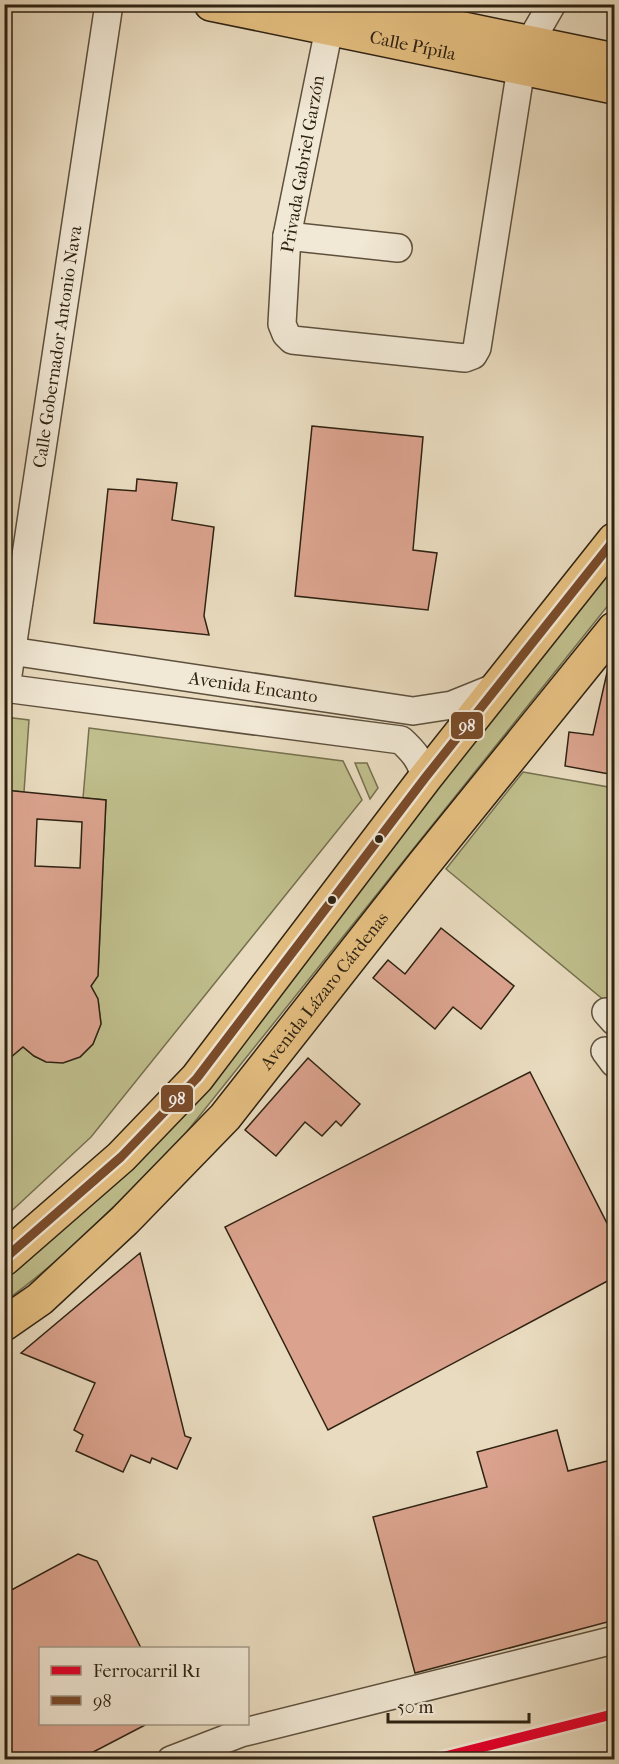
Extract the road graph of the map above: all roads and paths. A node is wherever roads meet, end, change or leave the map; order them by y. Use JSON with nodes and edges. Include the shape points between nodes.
{"nodes":[{"id":1,"x":109,"y":4,"type":"edge"},
{"id":2,"x":211,"y":4,"type":"edge"},
{"id":3,"x":552,"y":4,"type":"edge"},
{"id":4,"x":336,"y":17,"type":"edge"},
{"id":5,"x":526,"y":55,"type":"junction"},
{"id":6,"x":615,"y":60,"type":"edge"},
{"id":7,"x":615,"y":87,"type":"edge"},
{"id":8,"x":287,"y":236,"type":"junction"},
{"id":9,"x":398,"y":248,"type":"dead end"},
{"id":10,"x":615,"y":540,"type":"edge"},
{"id":11,"x":615,"y":629,"type":"edge"},
{"id":12,"x":8,"y":651,"type":"edge"},
{"id":13,"x":499,"y":686,"type":"junction"},
{"id":14,"x":5,"y":688,"type":"edge"},
{"id":15,"x":424,"y":778,"type":"junction"},
{"id":16,"x":7,"y":1255,"type":"edge"},
{"id":17,"x":4,"y":1324,"type":"edge"},
{"id":18,"x":615,"y":1640,"type":"edge"},
{"id":19,"x":171,"y":1760,"type":"edge"}],
"edges":[{"from":1,"to":12,"type":"street","name":"Calle Gobernador Antonio Nava"},
{"from":2,"to":4,"type":"main road","name":"Calle Pípila"},
{"from":3,"to":5,"type":"street"},
{"from":4,"to":5,"type":"main road","name":"Calle Pípila"},
{"from":4,"to":8,"type":"street","name":"Privada Gabriel Garzón"},
{"from":5,"to":6,"type":"main road","name":"Calle Pípila"},
{"from":5,"to":7,"type":"main road","name":"Calle Pípila"},
{"from":5,"to":8,"type":"street","name":"Privada Gabriel Garzón","via":[[473,355],[465,358],[292,340],[282,324]]},
{"from":8,"to":9,"type":"street"},
{"from":10,"to":13,"type":"main road"},
{"from":11,"to":17,"type":"main road","name":"Avenida Lázaro Cárdenas","via":[[225,1117],[125,1220],[40,1299]]},
{"from":12,"to":13,"type":"street","name":"Avenida Encanto","via":[[413,711],[452,705]]},
{"from":12,"to":14,"type":"street","name":"Calle Gobernador Antonio Nava"},
{"from":13,"to":15,"type":"main road"},
{"from":14,"to":15,"type":"street","name":"Avenida Encanto","via":[[401,740],[415,753]]},
{"from":15,"to":16,"type":"main road","via":[[197,1078],[121,1157]]},
{"from":18,"to":19,"type":"street","via":[[241,1733]]}]}
